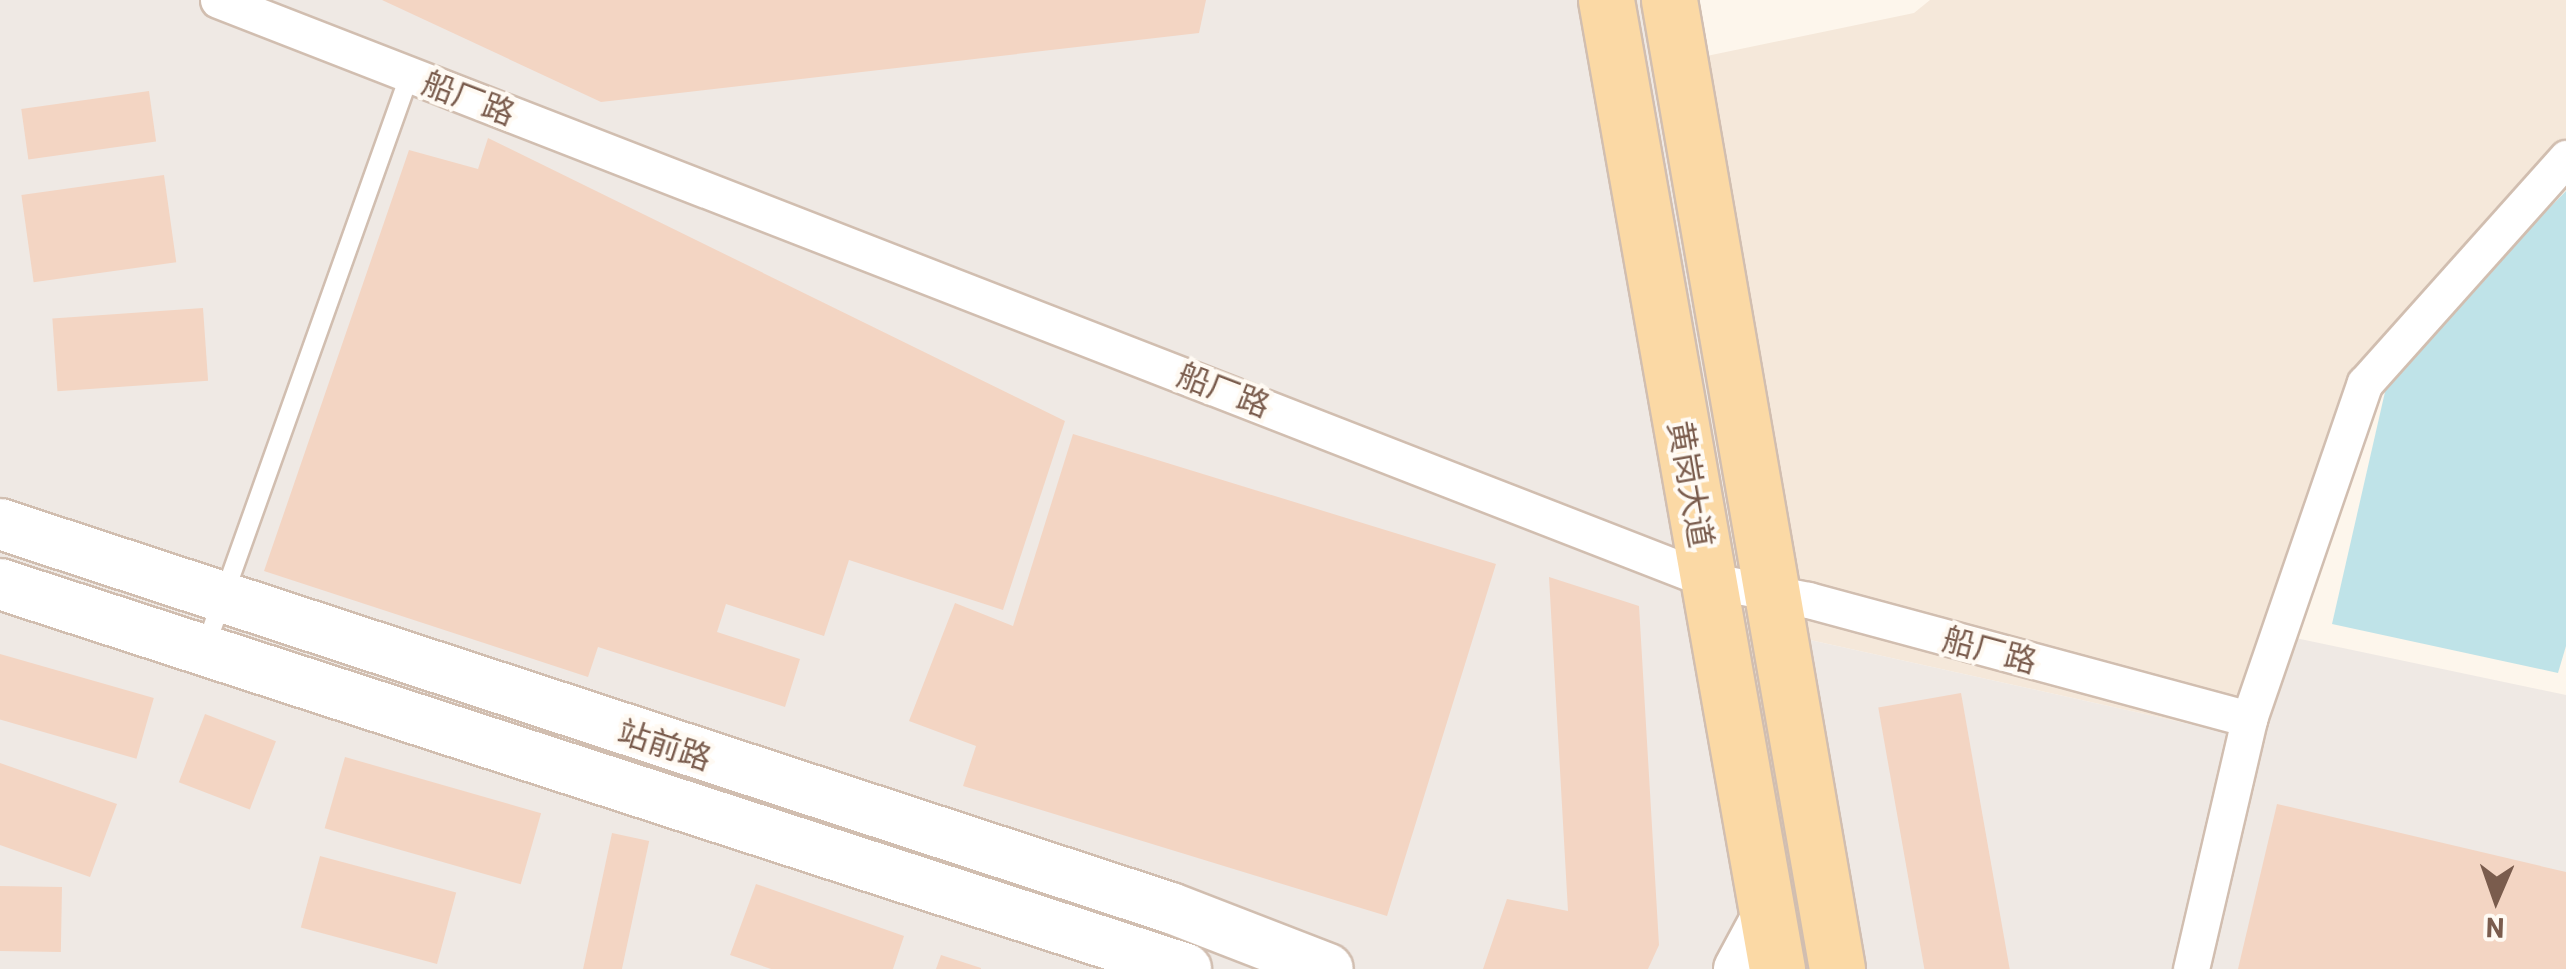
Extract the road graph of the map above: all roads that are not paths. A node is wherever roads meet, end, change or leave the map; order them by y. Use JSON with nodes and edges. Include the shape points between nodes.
{"nodes":[{"id":1,"x":218,"y":0,"type":"edge"},
{"id":2,"x":1606,"y":0,"type":"edge"},
{"id":3,"x":1668,"y":0,"type":"edge"},
{"id":4,"x":410,"y":74,"type":"junction"},
{"id":5,"x":2566,"y":158,"type":"edge"},
{"id":6,"x":0,"y":524,"type":"edge"},
{"id":7,"x":1708,"y":580,"type":"junction"},
{"id":8,"x":0,"y":584,"type":"edge"},
{"id":9,"x":1772,"y":590,"type":"junction"},
{"id":10,"x":222,"y":601,"type":"junction"},
{"id":11,"x":203,"y":653,"type":"junction"},
{"id":12,"x":2249,"y":719,"type":"junction"},
{"id":13,"x":1767,"y":916,"type":"junction"},
{"id":14,"x":1186,"y":969,"type":"edge"},
{"id":15,"x":1328,"y":969,"type":"edge"},
{"id":16,"x":1739,"y":969,"type":"edge"},
{"id":17,"x":1777,"y":969,"type":"edge"},
{"id":18,"x":1837,"y":969,"type":"edge"},
{"id":19,"x":2191,"y":969,"type":"edge"}],
"edges":[{"from":1,"to":4,"type":"street","name":"船厂路"},
{"from":2,"to":7,"type":"main road","name":"黄岗大道"},
{"from":3,"to":9,"type":"main road","name":"黄岗大道"},
{"from":4,"to":7,"type":"street","name":"船厂路"},
{"from":4,"to":10,"type":"lane"},
{"from":5,"to":12,"type":"street","via":[[2365,383]]},
{"from":6,"to":10,"type":"street","name":"站前路"},
{"from":7,"to":9,"type":"street","name":"船厂路"},
{"from":7,"to":13,"type":"main road","name":"黄岗大道"},
{"from":8,"to":11,"type":"street","name":"站前路"},
{"from":9,"to":12,"type":"street","name":"船厂路"},
{"from":9,"to":18,"type":"main road","name":"黄岗大道"},
{"from":10,"to":11,"type":"lane"},
{"from":10,"to":15,"type":"street","name":"站前路","via":[[1171,908]]},
{"from":11,"to":14,"type":"street","name":"站前路"},
{"from":12,"to":19,"type":"street"},
{"from":13,"to":16,"type":"street"},
{"from":13,"to":17,"type":"main road","name":"黄岗大道"}]}
